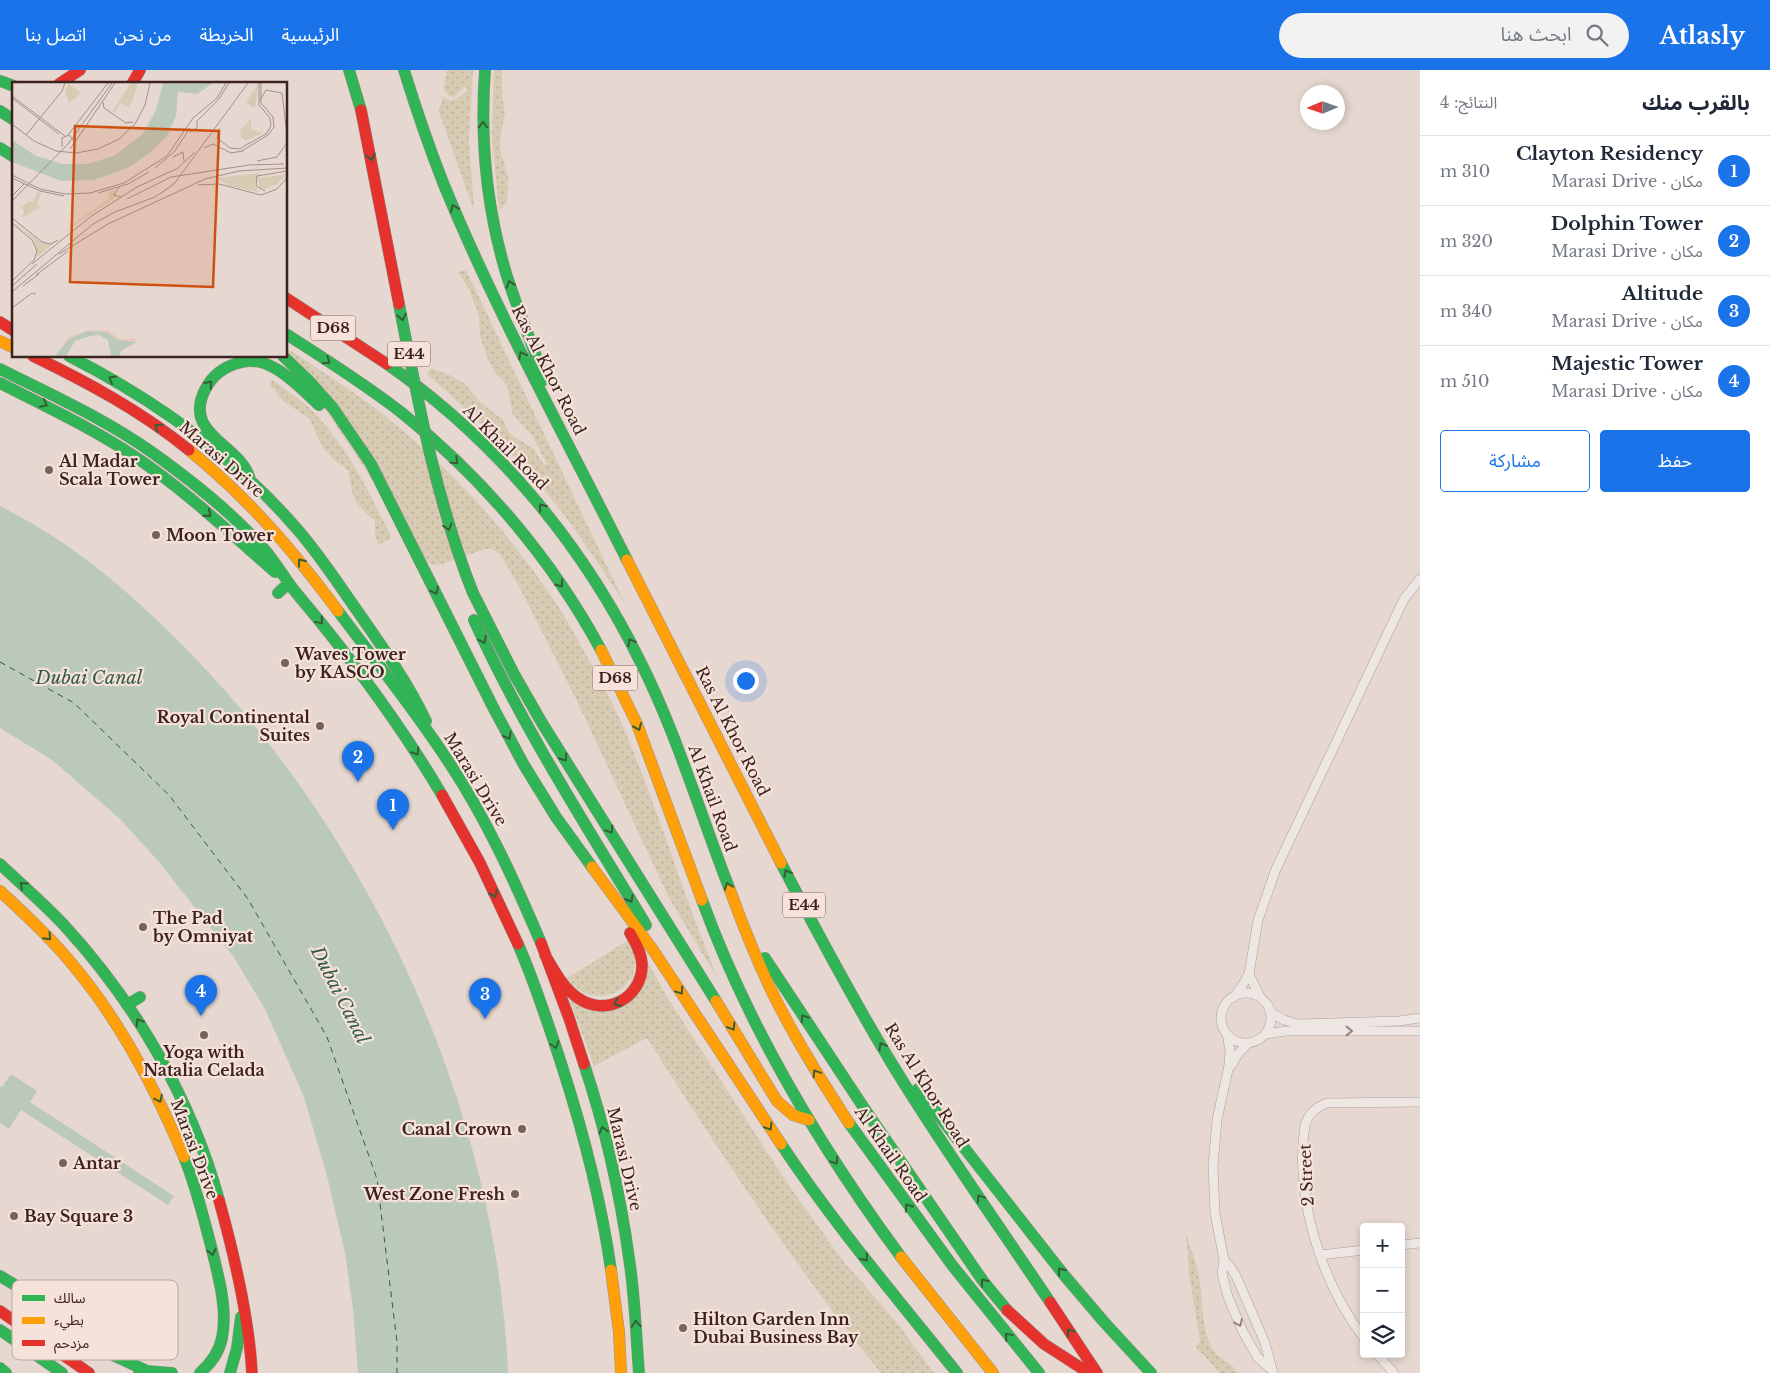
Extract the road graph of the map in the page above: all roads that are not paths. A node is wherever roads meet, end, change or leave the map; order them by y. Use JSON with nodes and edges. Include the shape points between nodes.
{"nodes":[{"id":1,"x":80,"y":70,"type":"edge"},
{"id":2,"x":140,"y":70,"type":"edge"},
{"id":3,"x":349,"y":70,"type":"edge"},
{"id":4,"x":354,"y":70,"type":"edge"},
{"id":5,"x":404,"y":70,"type":"edge"},
{"id":6,"x":485,"y":70,"type":"edge"},
{"id":7,"x":0,"y":81,"type":"edge"},
{"id":8,"x":62,"y":82,"type":"edge"},
{"id":9,"x":133,"y":82,"type":"edge"},
{"id":10,"x":12,"y":85,"type":"edge"},
{"id":11,"x":0,"y":110,"type":"edge"},
{"id":12,"x":361,"y":110,"type":"junction"},
{"id":13,"x":12,"y":119,"type":"edge"},
{"id":14,"x":0,"y":148,"type":"edge"},
{"id":15,"x":12,"y":156,"type":"edge"},
{"id":16,"x":288,"y":289,"type":"edge"},
{"id":17,"x":288,"y":299,"type":"edge"},
{"id":18,"x":301,"y":307,"type":"junction"},
{"id":19,"x":0,"y":322,"type":"edge"},
{"id":20,"x":12,"y":330,"type":"edge"},
{"id":21,"x":288,"y":335,"type":"edge"},
{"id":22,"x":0,"y":341,"type":"edge"},
{"id":23,"x":12,"y":347,"type":"edge"},
{"id":24,"x":37,"y":358,"type":"edge"},
{"id":25,"x":73,"y":358,"type":"edge"},
{"id":26,"x":284,"y":358,"type":"edge"},
{"id":27,"x":0,"y":369,"type":"edge"},
{"id":28,"x":1,"y":384,"type":"edge"},
{"id":29,"x":554,"y":413,"type":"junction"},
{"id":30,"x":250,"y":480,"type":"junction"},
{"id":31,"x":405,"y":532,"type":"junction"},
{"id":32,"x":1420,"y":579,"type":"edge"},
{"id":33,"x":289,"y":583,"type":"junction"},
{"id":34,"x":278,"y":593,"type":"dead end"},
{"id":35,"x":473,"y":593,"type":"junction"},
{"id":36,"x":435,"y":741,"type":"junction"},
{"id":37,"x":585,"y":858,"type":"junction"},
{"id":38,"x":0,"y":864,"type":"edge"},
{"id":39,"x":0,"y":891,"type":"edge"},
{"id":40,"x":0,"y":906,"type":"edge"},
{"id":41,"x":26,"y":914,"type":"junction"},
{"id":42,"x":746,"y":932,"type":"junction"},
{"id":43,"x":653,"y":950,"type":"junction"},
{"id":44,"x":545,"y":955,"type":"junction"},
{"id":45,"x":1249,"y":974,"type":"junction"},
{"id":46,"x":140,"y":997,"type":"dead end"},
{"id":47,"x":1234,"y":997,"type":"junction"},
{"id":48,"x":1260,"y":997,"type":"junction"},
{"id":49,"x":127,"y":1005,"type":"junction"},
{"id":50,"x":1270,"y":1012,"type":"junction"},
{"id":51,"x":1420,"y":1018,"type":"edge"},
{"id":52,"x":1420,"y":1031,"type":"edge"},
{"id":53,"x":1227,"y":1034,"type":"junction"},
{"id":54,"x":1266,"y":1034,"type":"junction"},
{"id":55,"x":1248,"y":1043,"type":"junction"},
{"id":56,"x":897,"y":1073,"type":"junction"},
{"id":57,"x":1228,"y":1073,"type":"junction"},
{"id":58,"x":1420,"y":1102,"type":"edge"},
{"id":59,"x":809,"y":1120,"type":"junction"},
{"id":60,"x":1420,"y":1243,"type":"edge"},
{"id":61,"x":1405,"y":1245,"type":"edge"},
{"id":62,"x":1360,"y":1251,"type":"edge"},
{"id":63,"x":1320,"y":1256,"type":"junction"},
{"id":64,"x":1224,"y":1260,"type":"junction"},
{"id":65,"x":0,"y":1276,"type":"edge"},
{"id":66,"x":12,"y":1280,"type":"edge"},
{"id":67,"x":241,"y":1295,"type":"junction"},
{"id":68,"x":1245,"y":1299,"type":"junction"},
{"id":69,"x":1232,"y":1306,"type":"junction"},
{"id":70,"x":0,"y":1311,"type":"edge"},
{"id":71,"x":12,"y":1319,"type":"edge"},
{"id":72,"x":0,"y":1330,"type":"edge"},
{"id":73,"x":1360,"y":1332,"type":"edge"},
{"id":74,"x":12,"y":1338,"type":"edge"},
{"id":75,"x":935,"y":1347,"type":"junction"},
{"id":76,"x":1381,"y":1358,"type":"edge"},
{"id":77,"x":43,"y":1360,"type":"edge"},
{"id":78,"x":70,"y":1360,"type":"edge"},
{"id":79,"x":121,"y":1360,"type":"edge"},
{"id":80,"x":0,"y":1368,"type":"edge"},
{"id":81,"x":1272,"y":1371,"type":"edge"},
{"id":82,"x":143,"y":1372,"type":"edge"},
{"id":83,"x":6,"y":1373,"type":"edge"},
{"id":84,"x":62,"y":1373,"type":"edge"},
{"id":85,"x":89,"y":1373,"type":"edge"},
{"id":86,"x":172,"y":1373,"type":"edge"},
{"id":87,"x":200,"y":1373,"type":"edge"},
{"id":88,"x":230,"y":1373,"type":"edge"},
{"id":89,"x":252,"y":1373,"type":"edge"},
{"id":90,"x":621,"y":1373,"type":"edge"},
{"id":91,"x":639,"y":1373,"type":"edge"},
{"id":92,"x":951,"y":1373,"type":"edge"},
{"id":93,"x":957,"y":1373,"type":"edge"},
{"id":94,"x":993,"y":1373,"type":"edge"},
{"id":95,"x":1039,"y":1373,"type":"edge"},
{"id":96,"x":1089,"y":1373,"type":"edge"},
{"id":97,"x":1097,"y":1373,"type":"edge"},
{"id":98,"x":1151,"y":1373,"type":"edge"},
{"id":99,"x":1394,"y":1373,"type":"edge"}],
"edges":[{"from":1,"to":8,"type":"main road"},
{"from":2,"to":9,"type":"main road"},
{"from":3,"to":12,"type":"main road"},
{"from":4,"to":12,"type":"main road","number":"E44"},
{"from":29,"to":5,"type":"main road","name":"Ras Al Khor Road","number":"E44","one_way":true,"via":[[500,311],[464,229],[426,136]]},
{"from":29,"to":6,"type":"main road","one_way":true,"via":[[506,273],[491,214],[483,158]]},
{"from":7,"to":10,"type":"main road"},
{"from":11,"to":13,"type":"main road"},
{"from":12,"to":35,"type":"main road","number":"E44","one_way":true,"bridge":true,"via":[[428,456],[459,562]]},
{"from":14,"to":15,"type":"main road"},
{"from":16,"to":18,"type":"main road"},
{"from":17,"to":18,"type":"main road","name":"Al Khail Road","number":"D68"},
{"from":42,"to":18,"type":"main road","name":"Al Khail Road","number":"D68","one_way":true,"via":[[673,734],[643,665],[611,606],[567,540],[518,480],[466,427],[424,391]]},
{"from":19,"to":20,"type":"main road"},
{"from":21,"to":59,"type":"main road","number":"D68","one_way":true,"via":[[389,404],[444,450],[518,528],[563,589],[620,686],[734,980],[769,1051]]},
{"from":22,"to":23,"type":"main road"},
{"from":36,"to":24,"type":"main road","name":"Marasi Drive","one_way":true,"via":[[297,556],[229,483],[186,447],[136,412]]},
{"from":30,"to":25,"type":"main road","one_way":true,"via":[[160,410]]},
{"from":26,"to":31,"type":"main road","via":[[320,392],[350,432]]},
{"from":27,"to":33,"type":"main road","name":"Marasi Drive","via":[[88,413],[142,446],[195,485],[245,530]]},
{"from":28,"to":33,"type":"main road","one_way":true,"via":[[60,412],[98,439],[151,468],[189,503]]},
{"from":56,"to":29,"type":"main road","name":"Ras Al Khor Road","number":"E44","one_way":true,"via":[[772,845]]},
{"from":30,"to":31,"type":"main road","one_way":true,"via":[[248,469],[206,429],[200,409],[203,390],[226,368],[236,363],[266,363],[328,415],[355,451],[392,516]]},
{"from":30,"to":36,"type":"main road","via":[[299,531],[349,599],[404,678]]},
{"from":31,"to":37,"type":"main road","one_way":true,"via":[[524,765]]},
{"from":32,"to":45,"type":"street","via":[[1404,598],[1276,869],[1258,920]]},
{"from":33,"to":34,"type":"main road"},
{"from":33,"to":90,"type":"main road","name":"Marasi Drive","one_way":true,"via":[[335,638],[391,714],[440,790],[480,864],[534,985],[570,1088],[590,1182],[604,1218],[614,1284]]},
{"from":35,"to":43,"type":"main road","one_way":true,"via":[[473,618],[492,660],[647,928]]},
{"from":35,"to":59,"type":"main road","number":"E44","one_way":true,"via":[[527,698],[779,1104],[792,1115]]},
{"from":36,"to":44,"type":"main road","name":"Marasi Drive","via":[[483,820]]},
{"from":37,"to":43,"type":"main road"},
{"from":37,"to":44,"type":"main road","one_way":true,"via":[[588,870],[638,947],[643,967],[641,978],[634,992],[622,1002],[592,1006],[572,994]]},
{"from":49,"to":38,"type":"main road","name":"Marasi Drive","one_way":true,"via":[[71,933]]},
{"from":39,"to":41,"type":"main road","name":"Marasi Drive"},
{"from":40,"to":41,"type":"main road"},
{"from":41,"to":87,"type":"main road","name":"Marasi Drive","one_way":true,"via":[[67,958],[103,1004],[152,1084],[178,1140],[206,1227],[222,1306],[219,1350],[214,1360]]},
{"from":95,"to":42,"type":"main road","name":"Al Khail Road","one_way":true,"via":[[943,1253],[843,1115],[786,1019]]},
{"from":96,"to":42,"type":"main road","one_way":true,"via":[[1028,1332],[1004,1308],[950,1234]]},
{"from":43,"to":75,"type":"main road","one_way":true,"via":[[804,1178]]},
{"from":91,"to":44,"type":"main road","name":"Marasi Drive","one_way":true,"via":[[633,1286],[612,1166],[582,1057]]},
{"from":45,"to":47,"type":"street"},
{"from":45,"to":48,"type":"street"},
{"from":46,"to":49,"type":"main road"},
{"from":47,"to":48,"type":"street","via":[[1244,993]]},
{"from":47,"to":53,"type":"street","via":[[1222,1014],[1222,1025]]},
{"from":48,"to":50,"type":"street"},
{"from":67,"to":49,"type":"main road","name":"Marasi Drive","one_way":true,"via":[[224,1216],[199,1139],[164,1065]]},
{"from":50,"to":51,"type":"street","via":[[1298,1024]]},
{"from":50,"to":54,"type":"street","via":[[1271,1021]]},
{"from":54,"to":52,"type":"street","one_way":true,"via":[[1286,1031]]},
{"from":53,"to":55,"type":"street","via":[[1234,1040]]},
{"from":53,"to":57,"type":"street","via":[[1230,1050]]},
{"from":54,"to":55,"type":"street"},
{"from":55,"to":57,"type":"street"},
{"from":97,"to":56,"type":"main road","name":"Ras Al Khor Road","number":"E44","one_way":true},
{"from":98,"to":56,"type":"main road","one_way":true,"via":[[1069,1281],[923,1094]]},
{"from":57,"to":64,"type":"street","via":[[1217,1120],[1213,1166],[1215,1213]]},
{"from":58,"to":63,"type":"street","name":"2 Street","via":[[1327,1103],[1315,1109],[1307,1119],[1304,1133],[1305,1194]]},
{"from":59,"to":94,"type":"main road","one_way":true,"via":[[900,1256]]},
{"from":60,"to":61,"type":"street"},
{"from":62,"to":63,"type":"street"},
{"from":63,"to":73,"type":"street","name":"2 Street","via":[[1342,1306]]},
{"from":64,"to":68,"type":"street","via":[[1234,1273]]},
{"from":64,"to":69,"type":"street","via":[[1223,1278]]},
{"from":65,"to":66,"type":"main road"},
{"from":67,"to":88,"type":"main road","via":[[240,1335]]},
{"from":67,"to":89,"type":"main road","via":[[248,1325]]},
{"from":68,"to":69,"type":"street"},
{"from":68,"to":81,"type":"street","via":[[1268,1350]]},
{"from":69,"to":81,"type":"street","one_way":true,"via":[[1254,1353]]},
{"from":70,"to":71,"type":"main road"},
{"from":72,"to":74,"type":"main road"},
{"from":75,"to":92,"type":"main road"},
{"from":75,"to":93,"type":"main road"},
{"from":76,"to":99,"type":"street"},
{"from":77,"to":84,"type":"main road"},
{"from":78,"to":85,"type":"main road"},
{"from":79,"to":82,"type":"main road"},
{"from":80,"to":83,"type":"main road"},
{"from":82,"to":86,"type":"main road"}]}
